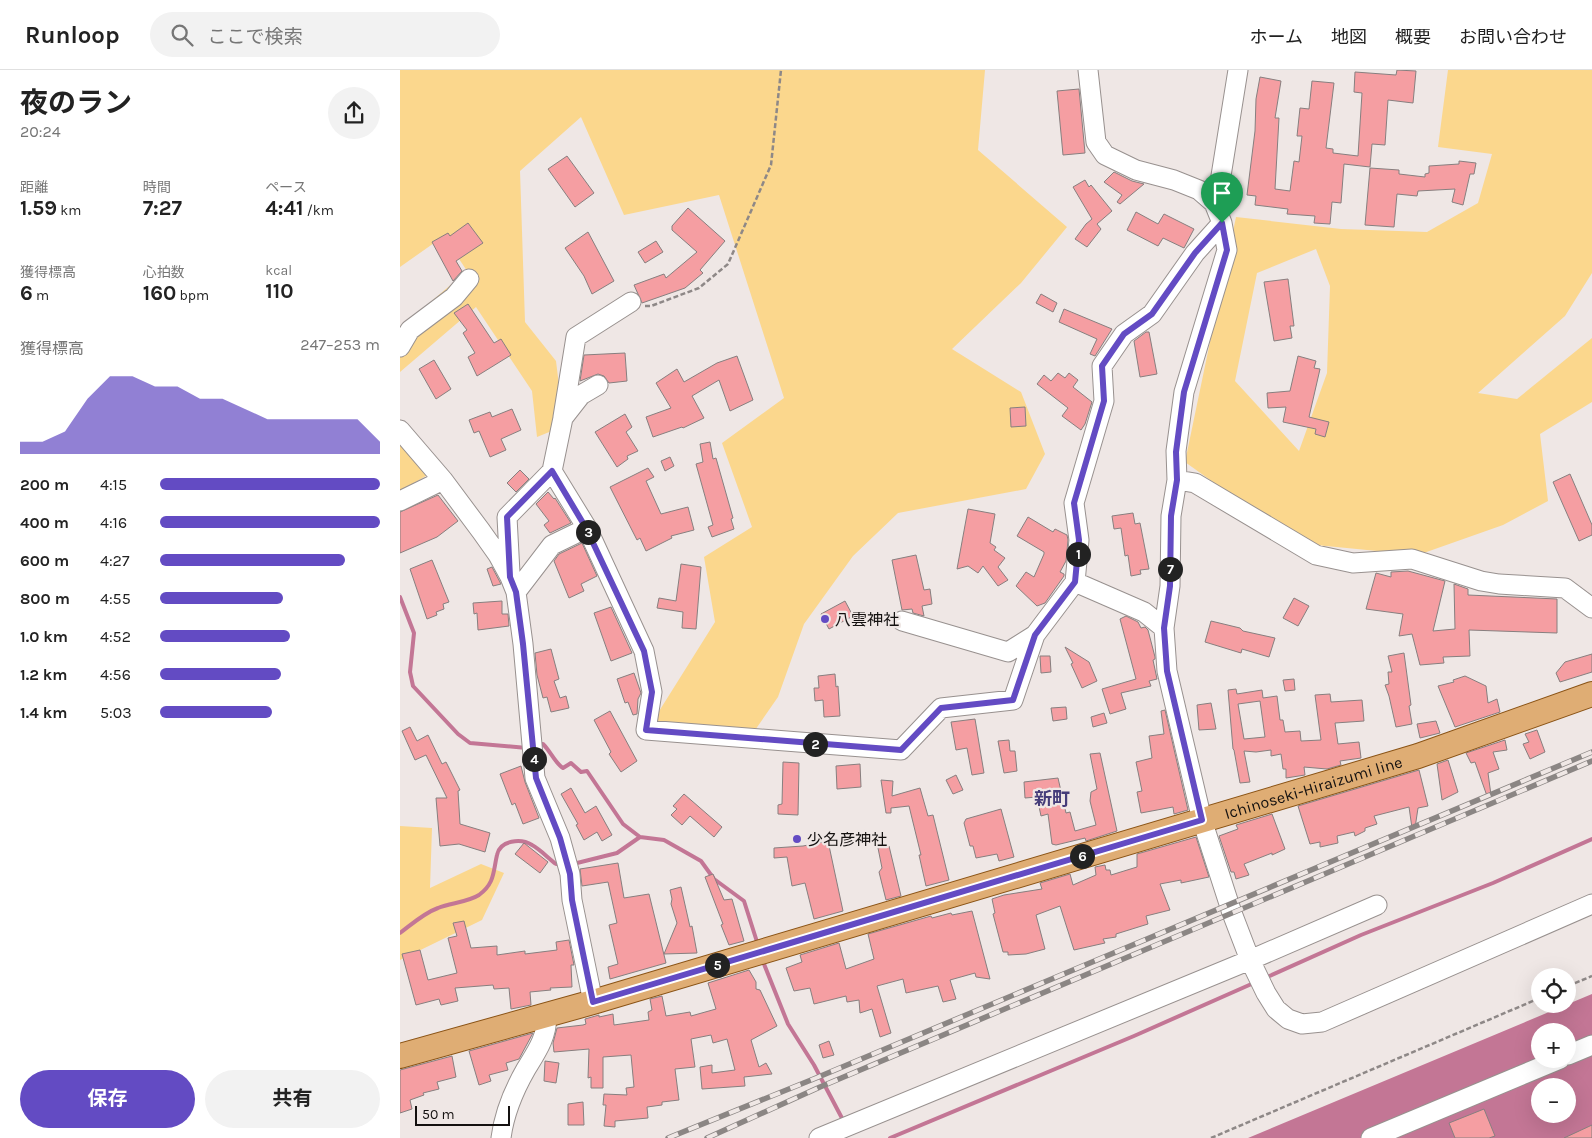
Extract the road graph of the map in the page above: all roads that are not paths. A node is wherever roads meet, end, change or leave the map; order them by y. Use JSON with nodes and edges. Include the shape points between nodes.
{"nodes":[{"id":1,"x":1088,"y":70,"type":"edge"},
{"id":2,"x":1238,"y":70,"type":"edge"},
{"id":3,"x":1214,"y":203,"type":"junction"},
{"id":4,"x":1222,"y":223,"type":"junction"},
{"id":5,"x":469,"y":279,"type":"dead end"},
{"id":6,"x":629,"y":304,"type":"road end"},
{"id":7,"x":400,"y":347,"type":"edge"},
{"id":8,"x":598,"y":385,"type":"dead end"},
{"id":9,"x":563,"y":418,"type":"junction"},
{"id":10,"x":400,"y":430,"type":"edge"},
{"id":11,"x":552,"y":471,"type":"junction"},
{"id":12,"x":443,"y":480,"type":"junction"},
{"id":13,"x":1177,"y":480,"type":"junction"},
{"id":14,"x":400,"y":501,"type":"edge"},
{"id":15,"x":586,"y":528,"type":"junction"},
{"id":16,"x":1075,"y":582,"type":"junction"},
{"id":17,"x":513,"y":584,"type":"junction"},
{"id":18,"x":1592,"y":608,"type":"edge"},
{"id":19,"x":902,"y":621,"type":"dead end"},
{"id":20,"x":1164,"y":628,"type":"junction"},
{"id":21,"x":1035,"y":635,"type":"junction"},
{"id":22,"x":1592,"y":694,"type":"edge"},
{"id":23,"x":1202,"y":820,"type":"junction"},
{"id":24,"x":1592,"y":904,"type":"edge"},
{"id":25,"x":1377,"y":905,"type":"dead end"},
{"id":26,"x":1253,"y":966,"type":"junction"},
{"id":27,"x":593,"y":1002,"type":"junction"},
{"id":28,"x":547,"y":1016,"type":"junction"},
{"id":29,"x":1592,"y":1045,"type":"edge"},
{"id":30,"x":1576,"y":1052,"type":"edge"},
{"id":31,"x":400,"y":1056,"type":"edge"},
{"id":32,"x":1539,"y":1068,"type":"edge"},
{"id":33,"x":826,"y":1135,"type":"edge"},
{"id":34,"x":501,"y":1138,"type":"edge"},
{"id":35,"x":1372,"y":1138,"type":"edge"}],
"edges":[{"from":1,"to":3,"type":"street","via":[[1096,142],[1105,155],[1136,170],[1199,190]]},
{"from":2,"to":3,"type":"street"},
{"from":3,"to":4,"type":"street"},
{"from":4,"to":13,"type":"street","via":[[1227,250],[1184,392],[1176,452]]},
{"from":4,"to":16,"type":"street","via":[[1195,253],[1152,314],[1124,334],[1102,366],[1104,401],[1074,503],[1079,540]]},
{"from":5,"to":7,"type":"street","via":[[454,297],[410,330]]},
{"from":6,"to":9,"type":"street","via":[[576,337]]},
{"from":8,"to":9,"type":"street","via":[[581,395]]},
{"from":9,"to":11,"type":"street"},
{"from":10,"to":12,"type":"street"},
{"from":11,"to":15,"type":"street"},
{"from":11,"to":17,"type":"street","via":[[507,517]]},
{"from":12,"to":14,"type":"street"},
{"from":12,"to":17,"type":"street","via":[[498,555]]},
{"from":13,"to":18,"type":"street","via":[[1195,483],[1316,555],[1353,563],[1412,559],[1482,581],[1565,588]]},
{"from":13,"to":20,"type":"street","via":[[1171,516],[1170,586]]},
{"from":15,"to":17,"type":"street","via":[[552,545]]},
{"from":15,"to":21,"type":"street","via":[[644,651],[652,692],[646,730],[901,750],[941,708],[1013,700]]},
{"from":16,"to":20,"type":"street","via":[[1144,612]]},
{"from":16,"to":21,"type":"street"},
{"from":17,"to":27,"type":"street","via":[[523,644],[536,778],[568,865]]},
{"from":19,"to":21,"type":"street","via":[[1008,652]]},
{"from":20,"to":23,"type":"street","via":[[1167,671]]},
{"from":22,"to":23,"type":"main road","name":"Ichinoseki-Hiraizumi line","via":[[1418,756]]},
{"from":23,"to":26,"type":"street"},
{"from":23,"to":27,"type":"main road","name":"Ichinoseki-Hiraizumi line"},
{"from":24,"to":26,"type":"street","via":[[1322,1022],[1302,1024],[1288,1019],[1276,1009]]},
{"from":25,"to":26,"type":"street"},
{"from":26,"to":33,"type":"street"},
{"from":27,"to":28,"type":"main road","name":"Ichinoseki-Hiraizumi line"},
{"from":28,"to":31,"type":"main road","name":"Ichinoseki-Hiraizumi line"},
{"from":28,"to":34,"type":"street","via":[[544,1038],[506,1112]]},
{"from":29,"to":30,"type":"street"},
{"from":32,"to":35,"type":"street"}]}
